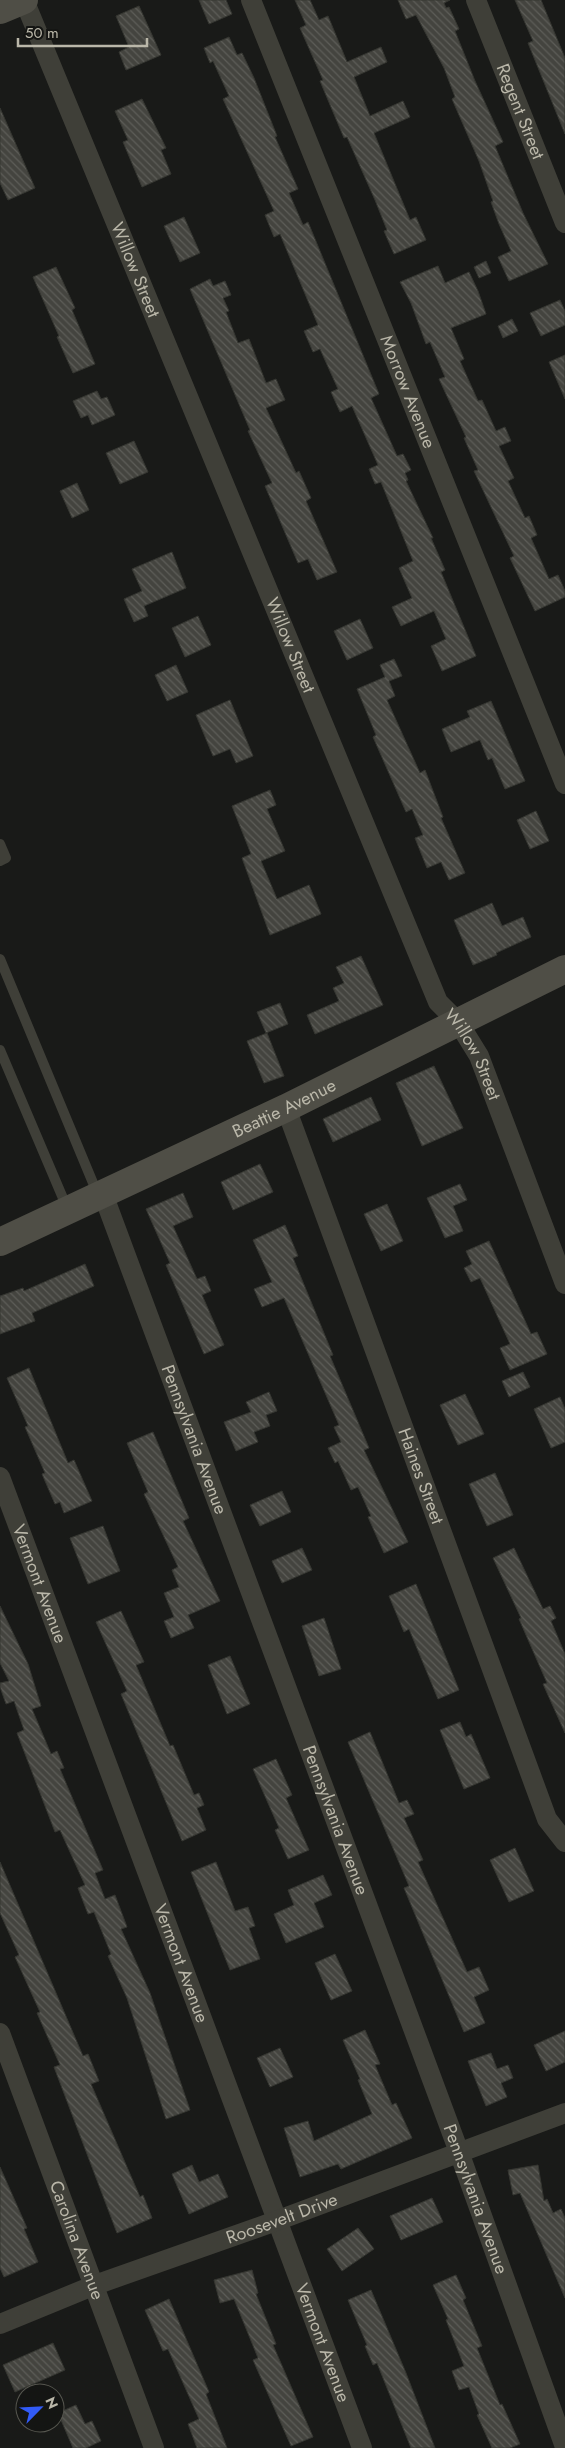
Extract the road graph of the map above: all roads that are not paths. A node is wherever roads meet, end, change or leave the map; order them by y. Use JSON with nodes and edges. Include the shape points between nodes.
{"nodes":[{"id":1,"x":24,"y":0,"type":"edge"},
{"id":2,"x":251,"y":0,"type":"edge"},
{"id":3,"x":476,"y":0,"type":"edge"},
{"id":4,"x":0,"y":10,"type":"edge"},
{"id":5,"x":565,"y":223,"type":"edge"},
{"id":6,"x":565,"y":784,"type":"edge"},
{"id":7,"x":0,"y":844,"type":"edge"},
{"id":8,"x":3,"y":860,"type":"edge"},
{"id":9,"x":0,"y":959,"type":"edge"},
{"id":10,"x":565,"y":969,"type":"edge"},
{"id":11,"x":458,"y":1022,"type":"junction"},
{"id":12,"x":0,"y":1050,"type":"edge"},
{"id":13,"x":286,"y":1108,"type":"junction"},
{"id":14,"x":101,"y":1195,"type":"junction"},
{"id":15,"x":68,"y":1210,"type":"junction"},
{"id":16,"x":0,"y":1242,"type":"edge"},
{"id":17,"x":565,"y":1284,"type":"edge"},
{"id":18,"x":0,"y":1477,"type":"edge"},
{"id":19,"x":565,"y":1842,"type":"edge"},
{"id":20,"x":0,"y":2033,"type":"edge"},
{"id":21,"x":565,"y":2113,"type":"edge"},
{"id":22,"x":459,"y":2152,"type":"junction"},
{"id":23,"x":276,"y":2221,"type":"junction"},
{"id":24,"x":95,"y":2285,"type":"junction"},
{"id":25,"x":0,"y":2324,"type":"edge"},
{"id":26,"x":154,"y":2448,"type":"edge"},
{"id":27,"x":362,"y":2448,"type":"edge"},
{"id":28,"x":565,"y":2448,"type":"edge"}],
"edges":[{"from":1,"to":4,"type":"street"},
{"from":1,"to":11,"type":"street","name":"Willow Street","via":[[438,1002]]},
{"from":2,"to":6,"type":"street","name":"Morrow Avenue"},
{"from":3,"to":5,"type":"street","name":"Regent Street"},
{"from":7,"to":8,"type":"lane"},
{"from":9,"to":14,"type":"lane"},
{"from":10,"to":11,"type":"street","name":"Beattie Avenue"},
{"from":11,"to":13,"type":"street","name":"Beattie Avenue"},
{"from":11,"to":17,"type":"street","name":"Willow Street","via":[[479,1056]]},
{"from":12,"to":15,"type":"lane"},
{"from":13,"to":14,"type":"street","name":"Beattie Avenue"},
{"from":13,"to":19,"type":"street","name":"Haines Street","via":[[547,1819]]},
{"from":14,"to":15,"type":"street","name":"Beattie Avenue"},
{"from":14,"to":22,"type":"street","name":"Pennsylvania Avenue"},
{"from":15,"to":16,"type":"street","name":"Beattie Avenue"},
{"from":18,"to":23,"type":"street","name":"Vermont Avenue"},
{"from":20,"to":24,"type":"street","name":"Carolina Avenue"},
{"from":21,"to":22,"type":"street","name":"Roosevelt Drive"},
{"from":22,"to":23,"type":"street","name":"Roosevelt Drive"},
{"from":22,"to":28,"type":"street","name":"Pennsylvania Avenue"},
{"from":23,"to":24,"type":"street","name":"Roosevelt Drive"},
{"from":23,"to":27,"type":"street","name":"Vermont Avenue"},
{"from":24,"to":25,"type":"street","name":"Roosevelt Drive"},
{"from":24,"to":26,"type":"street","name":"Carolina Avenue"}]}
